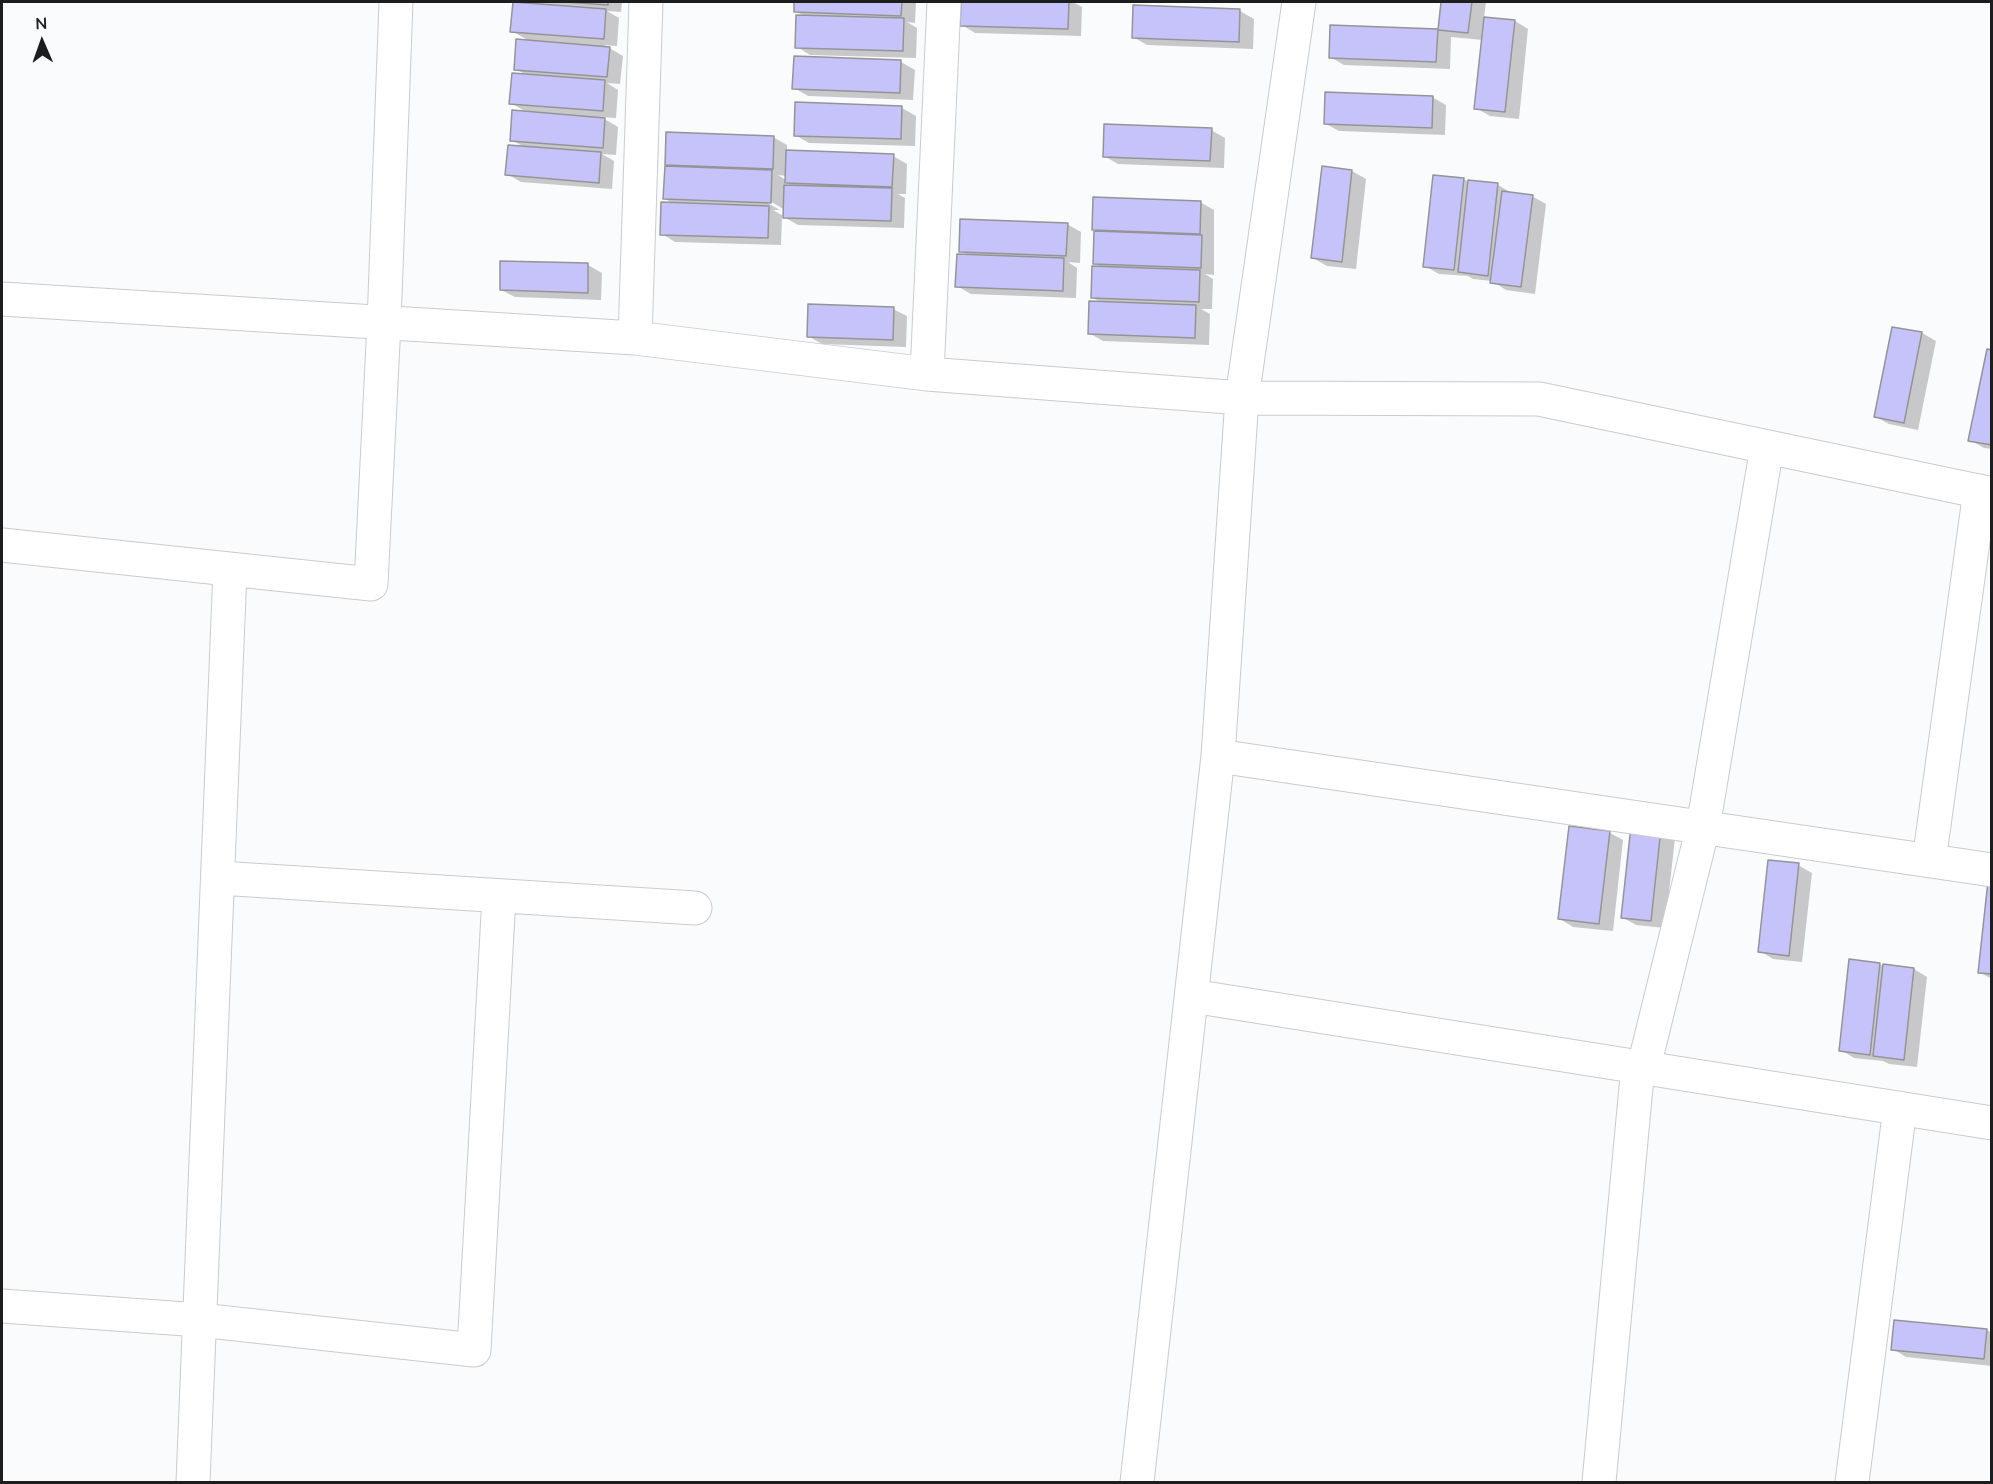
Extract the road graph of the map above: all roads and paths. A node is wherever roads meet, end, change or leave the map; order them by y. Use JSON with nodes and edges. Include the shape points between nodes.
{"nodes":[{"id":1,"x":396,"y":2,"type":"edge"},
{"id":2,"x":646,"y":2,"type":"edge"},
{"id":3,"x":944,"y":2,"type":"edge"},
{"id":4,"x":1299,"y":2,"type":"edge"},
{"id":5,"x":2,"y":298,"type":"edge"},
{"id":6,"x":384,"y":322,"type":"junction"},
{"id":7,"x":635,"y":338,"type":"junction"},
{"id":8,"x":927,"y":374,"type":"junction"},
{"id":9,"x":1242,"y":398,"type":"junction"},
{"id":10,"x":1767,"y":447,"type":"junction"},
{"id":11,"x":1986,"y":492,"type":"edge"},
{"id":12,"x":2,"y":545,"type":"edge"},
{"id":13,"x":230,"y":570,"type":"junction"},
{"id":14,"x":1218,"y":756,"type":"junction"},
{"id":15,"x":1703,"y":827,"type":"junction"},
{"id":16,"x":1929,"y":861,"type":"junction"},
{"id":17,"x":1992,"y":870,"type":"edge"},
{"id":18,"x":219,"y":878,"type":"junction"},
{"id":19,"x":499,"y":896,"type":"junction"},
{"id":20,"x":695,"y":908,"type":"dead end"},
{"id":21,"x":1192,"y":996,"type":"junction"},
{"id":22,"x":1638,"y":1066,"type":"junction"},
{"id":23,"x":1900,"y":1108,"type":"junction"},
{"id":24,"x":1992,"y":1123,"type":"edge"},
{"id":25,"x":2,"y":1306,"type":"edge"},
{"id":26,"x":200,"y":1320,"type":"junction"},
{"id":27,"x":193,"y":1482,"type":"edge"},
{"id":28,"x":1137,"y":1482,"type":"edge"},
{"id":29,"x":1599,"y":1482,"type":"edge"},
{"id":30,"x":1852,"y":1482,"type":"edge"}],
"edges":[{"from":1,"to":6,"type":"street"},
{"from":2,"to":7,"type":"street"},
{"from":3,"to":8,"type":"street"},
{"from":4,"to":9,"type":"street"},
{"from":5,"to":6,"type":"street"},
{"from":6,"to":7,"type":"street"},
{"from":6,"to":13,"type":"street","via":[[371,584]]},
{"from":7,"to":8,"type":"street"},
{"from":8,"to":9,"type":"street"},
{"from":9,"to":10,"type":"street","via":[[1539,399]]},
{"from":9,"to":14,"type":"street"},
{"from":10,"to":11,"type":"street"},
{"from":10,"to":15,"type":"street"},
{"from":11,"to":16,"type":"street"},
{"from":12,"to":13,"type":"street"},
{"from":13,"to":18,"type":"street"},
{"from":14,"to":15,"type":"street"},
{"from":14,"to":21,"type":"street"},
{"from":15,"to":16,"type":"street"},
{"from":15,"to":22,"type":"street","via":[[1645,1062]]},
{"from":16,"to":17,"type":"street"},
{"from":18,"to":19,"type":"street"},
{"from":18,"to":26,"type":"street"},
{"from":19,"to":20,"type":"street"},
{"from":19,"to":26,"type":"street","via":[[474,1350]]},
{"from":21,"to":22,"type":"street"},
{"from":21,"to":28,"type":"street"},
{"from":22,"to":23,"type":"street"},
{"from":22,"to":29,"type":"street"},
{"from":23,"to":24,"type":"street"},
{"from":23,"to":30,"type":"street"},
{"from":25,"to":26,"type":"street"},
{"from":26,"to":27,"type":"street"}]}
